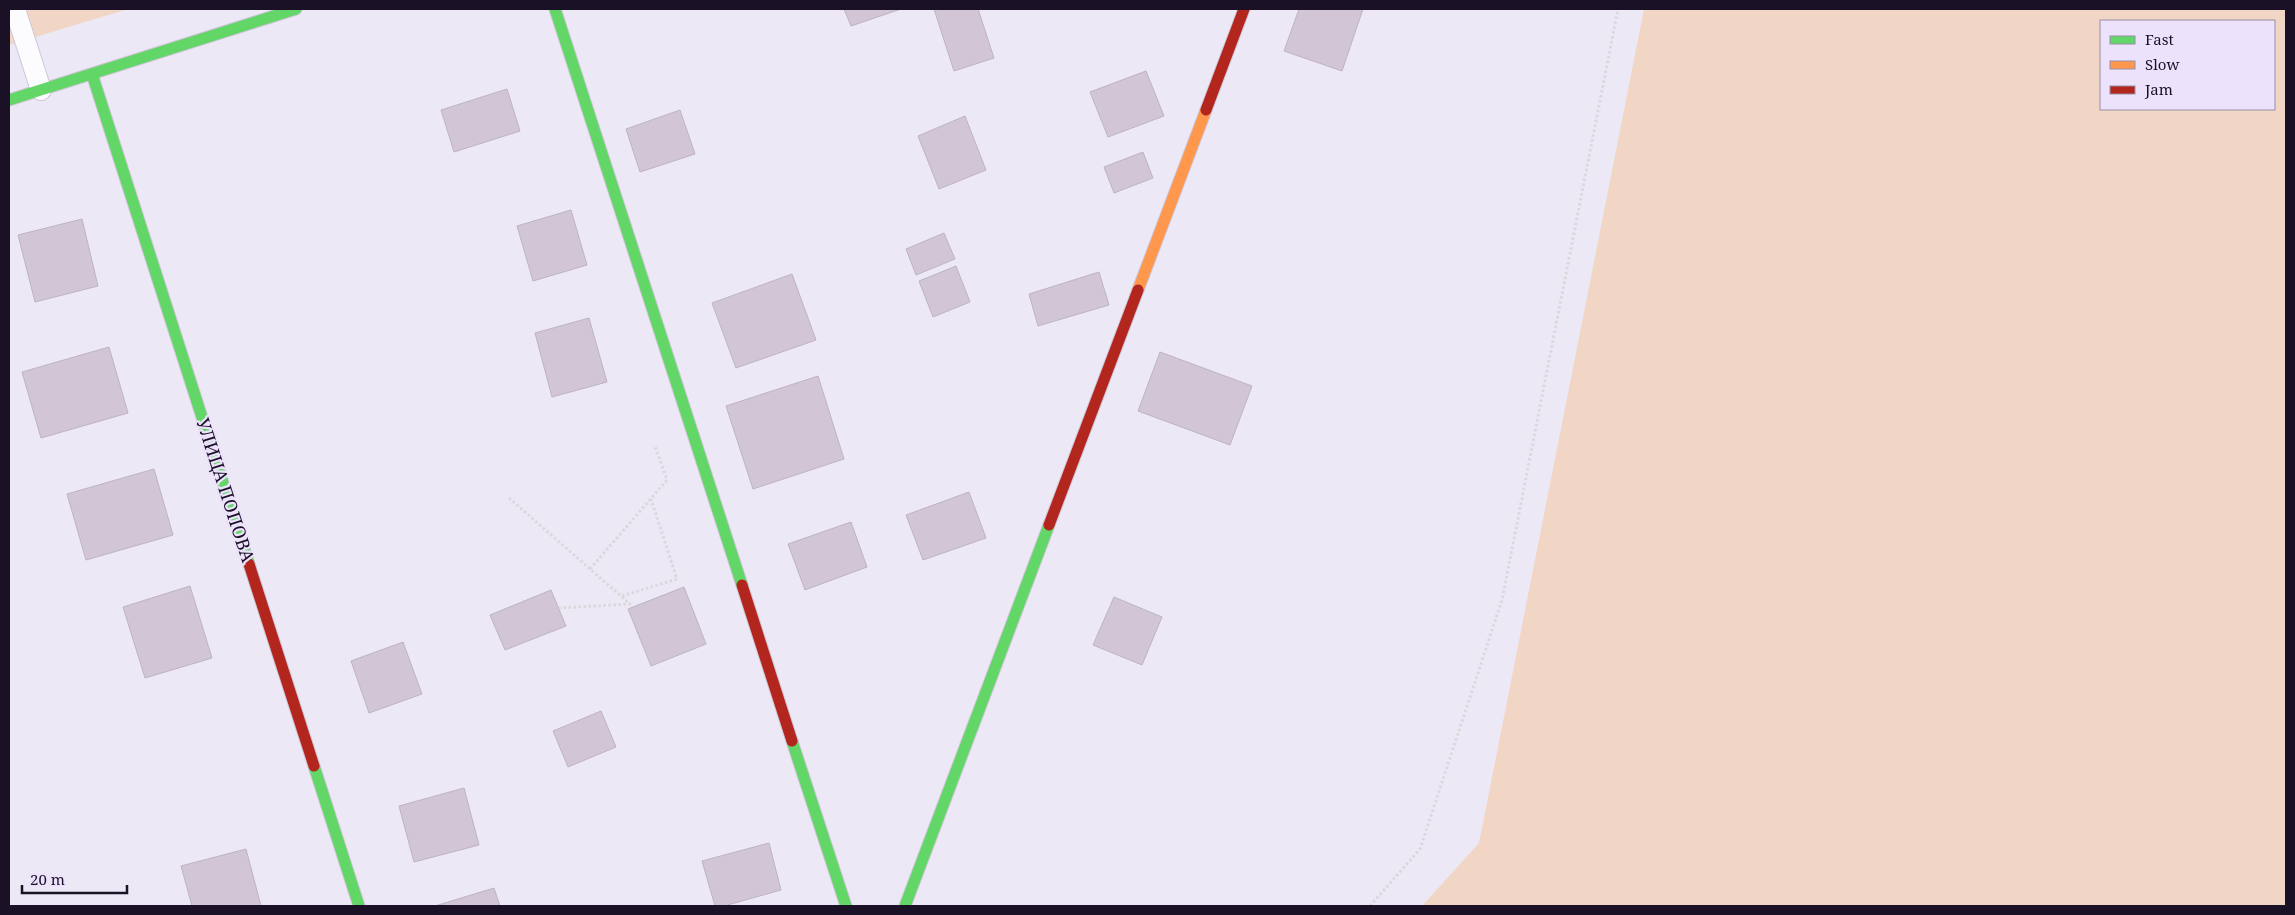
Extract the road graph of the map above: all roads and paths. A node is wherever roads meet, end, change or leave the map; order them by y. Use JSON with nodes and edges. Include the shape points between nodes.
{"nodes":[{"id":1,"x":15,"y":9,"type":"edge"},
{"id":2,"x":296,"y":9,"type":"edge"},
{"id":3,"x":555,"y":9,"type":"edge"},
{"id":4,"x":1244,"y":9,"type":"edge"},
{"id":5,"x":1618,"y":9,"type":"edge"},
{"id":6,"x":92,"y":74,"type":"junction"},
{"id":7,"x":42,"y":90,"type":"junction"},
{"id":8,"x":9,"y":100,"type":"edge"},
{"id":9,"x":655,"y":446,"type":"dead end"},
{"id":10,"x":509,"y":498,"type":"dead end"},
{"id":11,"x":651,"y":498,"type":"junction"},
{"id":12,"x":590,"y":569,"type":"junction"},
{"id":13,"x":621,"y":596,"type":"junction"},
{"id":14,"x":559,"y":608,"type":"dead end"},
{"id":15,"x":359,"y":906,"type":"edge"},
{"id":16,"x":846,"y":906,"type":"edge"},
{"id":17,"x":905,"y":906,"type":"edge"},
{"id":18,"x":1370,"y":906,"type":"edge"}],
"edges":[{"from":1,"to":7,"type":"lane"},
{"from":2,"to":6,"type":"street"},
{"from":3,"to":16,"type":"street"},
{"from":4,"to":17,"type":"street"},
{"from":5,"to":18,"type":"path","via":[[1502,600],[1420,849]]},
{"from":6,"to":7,"type":"street"},
{"from":6,"to":15,"type":"street","name":"УЛИЦА ПОПОВА"},
{"from":7,"to":8,"type":"street"},
{"from":9,"to":11,"type":"path","via":[[667,480]]},
{"from":10,"to":12,"type":"path"},
{"from":11,"to":12,"type":"path"},
{"from":11,"to":13,"type":"path","via":[[677,579]]},
{"from":12,"to":13,"type":"path"},
{"from":13,"to":14,"type":"path","via":[[630,604]]}]}
